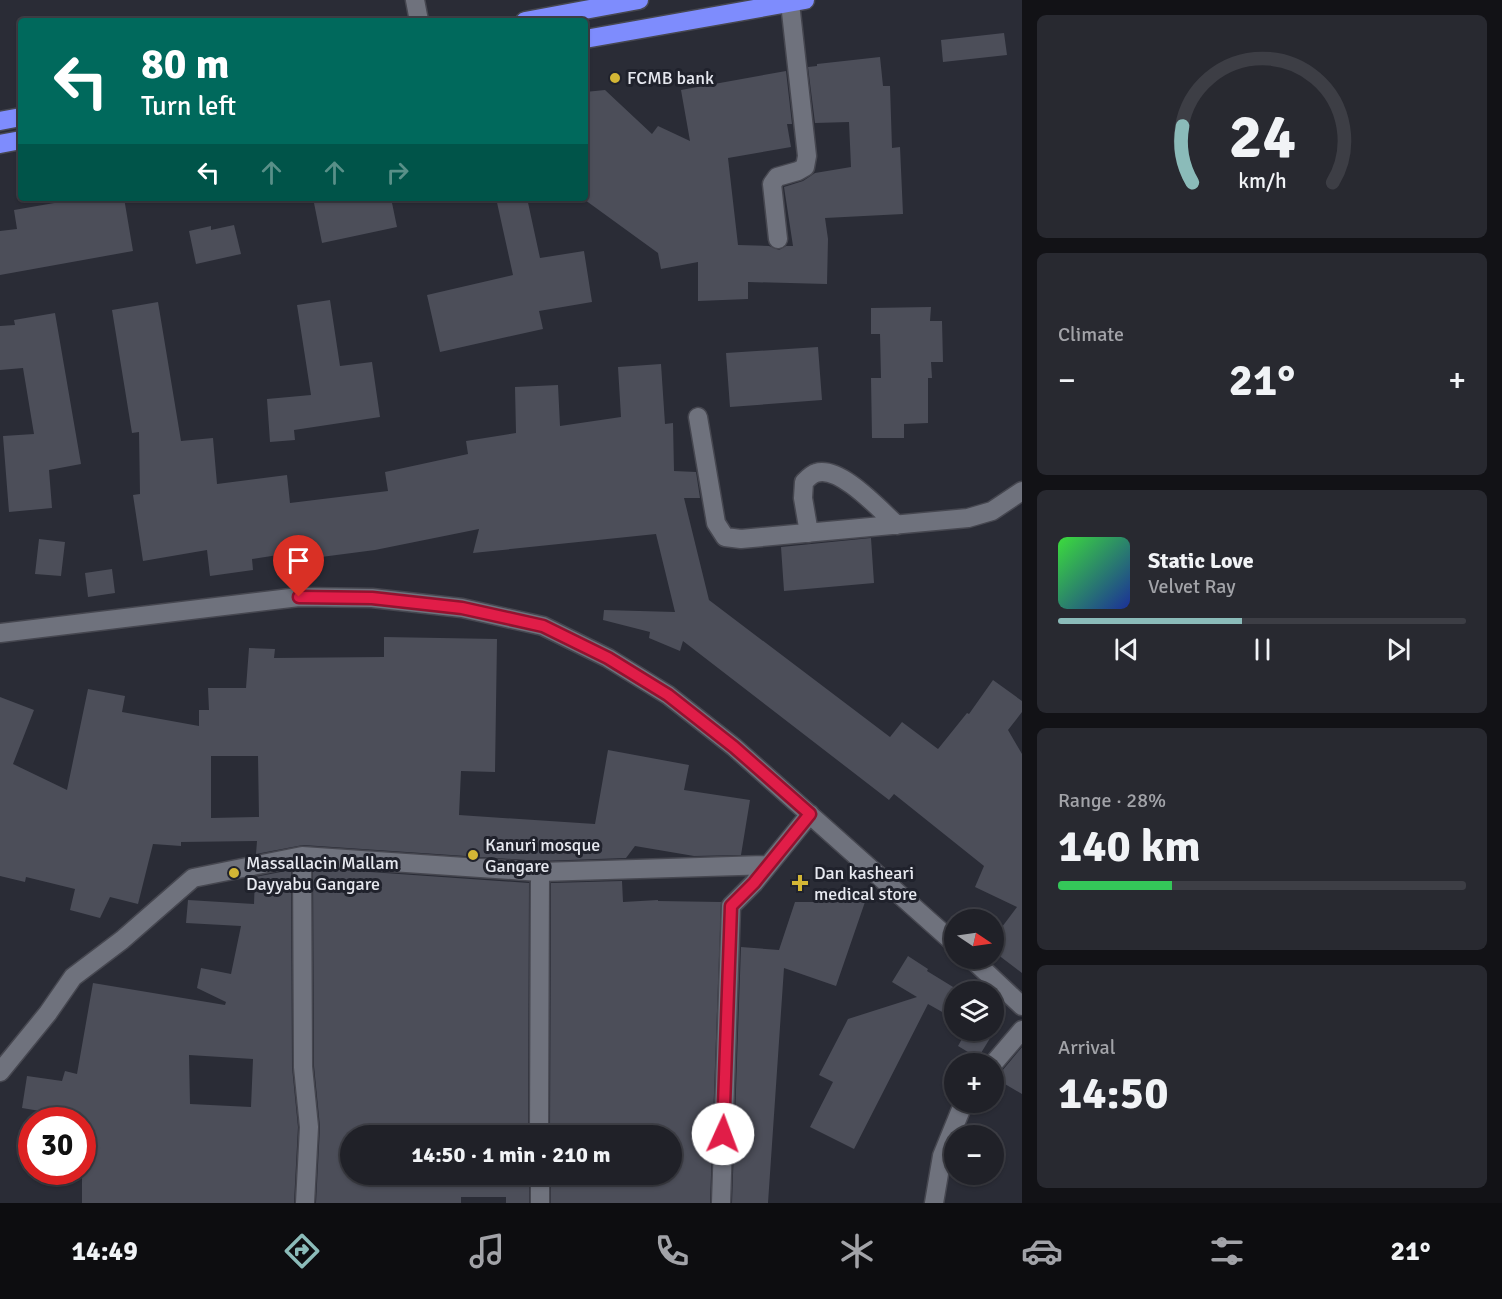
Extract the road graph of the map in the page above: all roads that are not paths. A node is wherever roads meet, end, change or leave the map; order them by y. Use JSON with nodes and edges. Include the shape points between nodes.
{"nodes":[{"id":1,"x":415,"y":0,"type":"edge"},
{"id":2,"x":639,"y":0,"type":"edge"},
{"id":3,"x":797,"y":1,"type":"edge"},
{"id":4,"x":418,"y":18,"type":"edge"},
{"id":5,"x":541,"y":18,"type":"edge"},
{"id":6,"x":588,"y":38,"type":"edge"},
{"id":7,"x":18,"y":118,"type":"edge"},
{"id":8,"x":0,"y":121,"type":"edge"},
{"id":9,"x":18,"y":141,"type":"edge"},
{"id":10,"x":0,"y":144,"type":"edge"},
{"id":11,"x":778,"y":238,"type":"dead end"},
{"id":12,"x":698,"y":417,"type":"dead end"},
{"id":13,"x":1022,"y":491,"type":"edge"},
{"id":14,"x":897,"y":525,"type":"junction"},
{"id":15,"x":809,"y":533,"type":"junction"},
{"id":16,"x":0,"y":633,"type":"edge"},
{"id":17,"x":810,"y":814,"type":"junction"},
{"id":18,"x":302,"y":856,"type":"junction"},
{"id":19,"x":768,"y":865,"type":"junction"},
{"id":20,"x":540,"y":872,"type":"junction"},
{"id":21,"x":944,"y":934,"type":"edge"},
{"id":22,"x":983,"y":969,"type":"edge"},
{"id":23,"x":1022,"y":1006,"type":"edge"},
{"id":24,"x":1022,"y":1030,"type":"edge"},
{"id":25,"x":1002,"y":1053,"type":"edge"},
{"id":26,"x":0,"y":1072,"type":"edge"},
{"id":27,"x":960,"y":1113,"type":"edge"},
{"id":28,"x":539,"y":1125,"type":"edge"},
{"id":29,"x":540,"y":1185,"type":"edge"},
{"id":30,"x":305,"y":1203,"type":"edge"},
{"id":31,"x":540,"y":1203,"type":"edge"},
{"id":32,"x":721,"y":1203,"type":"edge"},
{"id":33,"x":934,"y":1203,"type":"edge"}],
"edges":[{"from":1,"to":4,"type":"street"},
{"from":2,"to":5,"type":"highway"},
{"from":3,"to":6,"type":"highway"},
{"from":3,"to":11,"type":"street","via":[[807,156],[805,167],[777,177],[772,184]]},
{"from":7,"to":8,"type":"highway"},
{"from":9,"to":10,"type":"highway"},
{"from":12,"to":15,"type":"street","via":[[716,523],[725,537]]},
{"from":13,"to":14,"type":"street","via":[[992,511],[968,518]]},
{"from":14,"to":15,"type":"street"},
{"from":14,"to":15,"type":"street","via":[[843,478],[815,473],[804,482]]},
{"from":16,"to":17,"type":"street","via":[[299,597],[372,598],[462,608],[543,626],[608,658],[668,695]]},
{"from":17,"to":19,"type":"street"},
{"from":17,"to":21,"type":"street"},
{"from":18,"to":20,"type":"street"},
{"from":18,"to":26,"type":"street","via":[[193,878],[73,977]]},
{"from":18,"to":30,"type":"street","via":[[303,1067],[309,1126]]},
{"from":19,"to":20,"type":"street"},
{"from":19,"to":32,"type":"street","via":[[731,906]]},
{"from":20,"to":28,"type":"street"},
{"from":22,"to":23,"type":"street"},
{"from":24,"to":25,"type":"street"},
{"from":27,"to":33,"type":"street","via":[[942,1156]]},
{"from":29,"to":31,"type":"street"}]}
